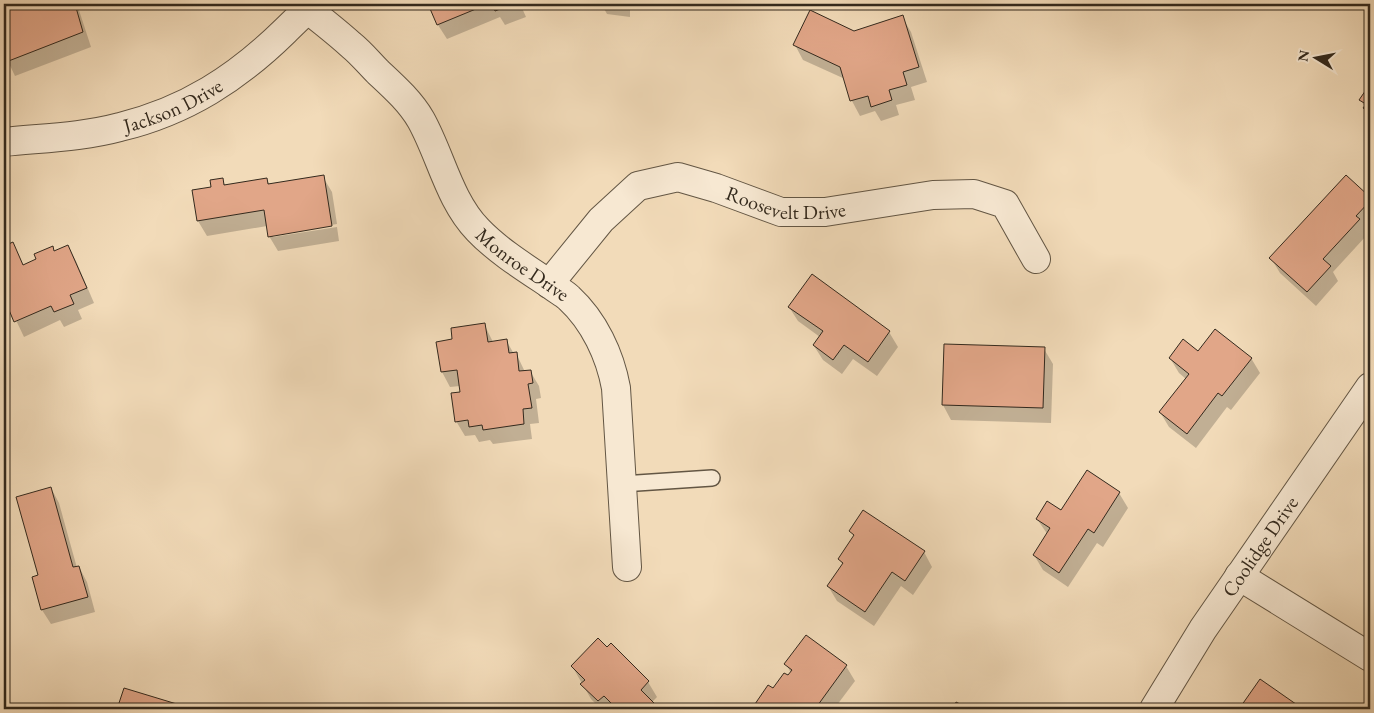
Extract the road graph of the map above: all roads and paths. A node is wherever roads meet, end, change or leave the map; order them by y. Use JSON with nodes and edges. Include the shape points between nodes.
{"nodes":[{"id":1,"x":310,"y":6,"type":"edge"},
{"id":2,"x":4,"y":142,"type":"edge"},
{"id":3,"x":1036,"y":259,"type":"dead end"},
{"id":4,"x":549,"y":284,"type":"junction"},
{"id":5,"x":1370,"y":387,"type":"edge"},
{"id":6,"x":712,"y":478,"type":"dead end"},
{"id":7,"x":622,"y":484,"type":"junction"},
{"id":8,"x":627,"y":567,"type":"dead end"},
{"id":9,"x":1239,"y":576,"type":"junction"},
{"id":10,"x":1370,"y":657,"type":"edge"},
{"id":11,"x":1154,"y":709,"type":"edge"}],
"edges":[{"from":1,"to":2,"type":"street","name":"Jackson Drive","via":[[242,69],[211,91],[182,105],[120,128]]},
{"from":1,"to":4,"type":"street","name":"Monroe Drive","via":[[407,101],[420,118],[443,172],[479,231]]},
{"from":3,"to":4,"type":"street","name":"Roosevelt Drive","via":[[1005,204],[974,194],[933,195],[826,212],[781,212],[678,177],[638,186],[601,220]]},
{"from":4,"to":7,"type":"street","name":"Monroe Drive","via":[[569,298],[591,324],[612,368]]},
{"from":5,"to":9,"type":"street","name":"Coolidge Drive"},
{"from":6,"to":7,"type":"lane"},
{"from":7,"to":8,"type":"street","name":"Monroe Drive"},
{"from":9,"to":10,"type":"street"},
{"from":9,"to":11,"type":"street","name":"Coolidge Drive"}]}
